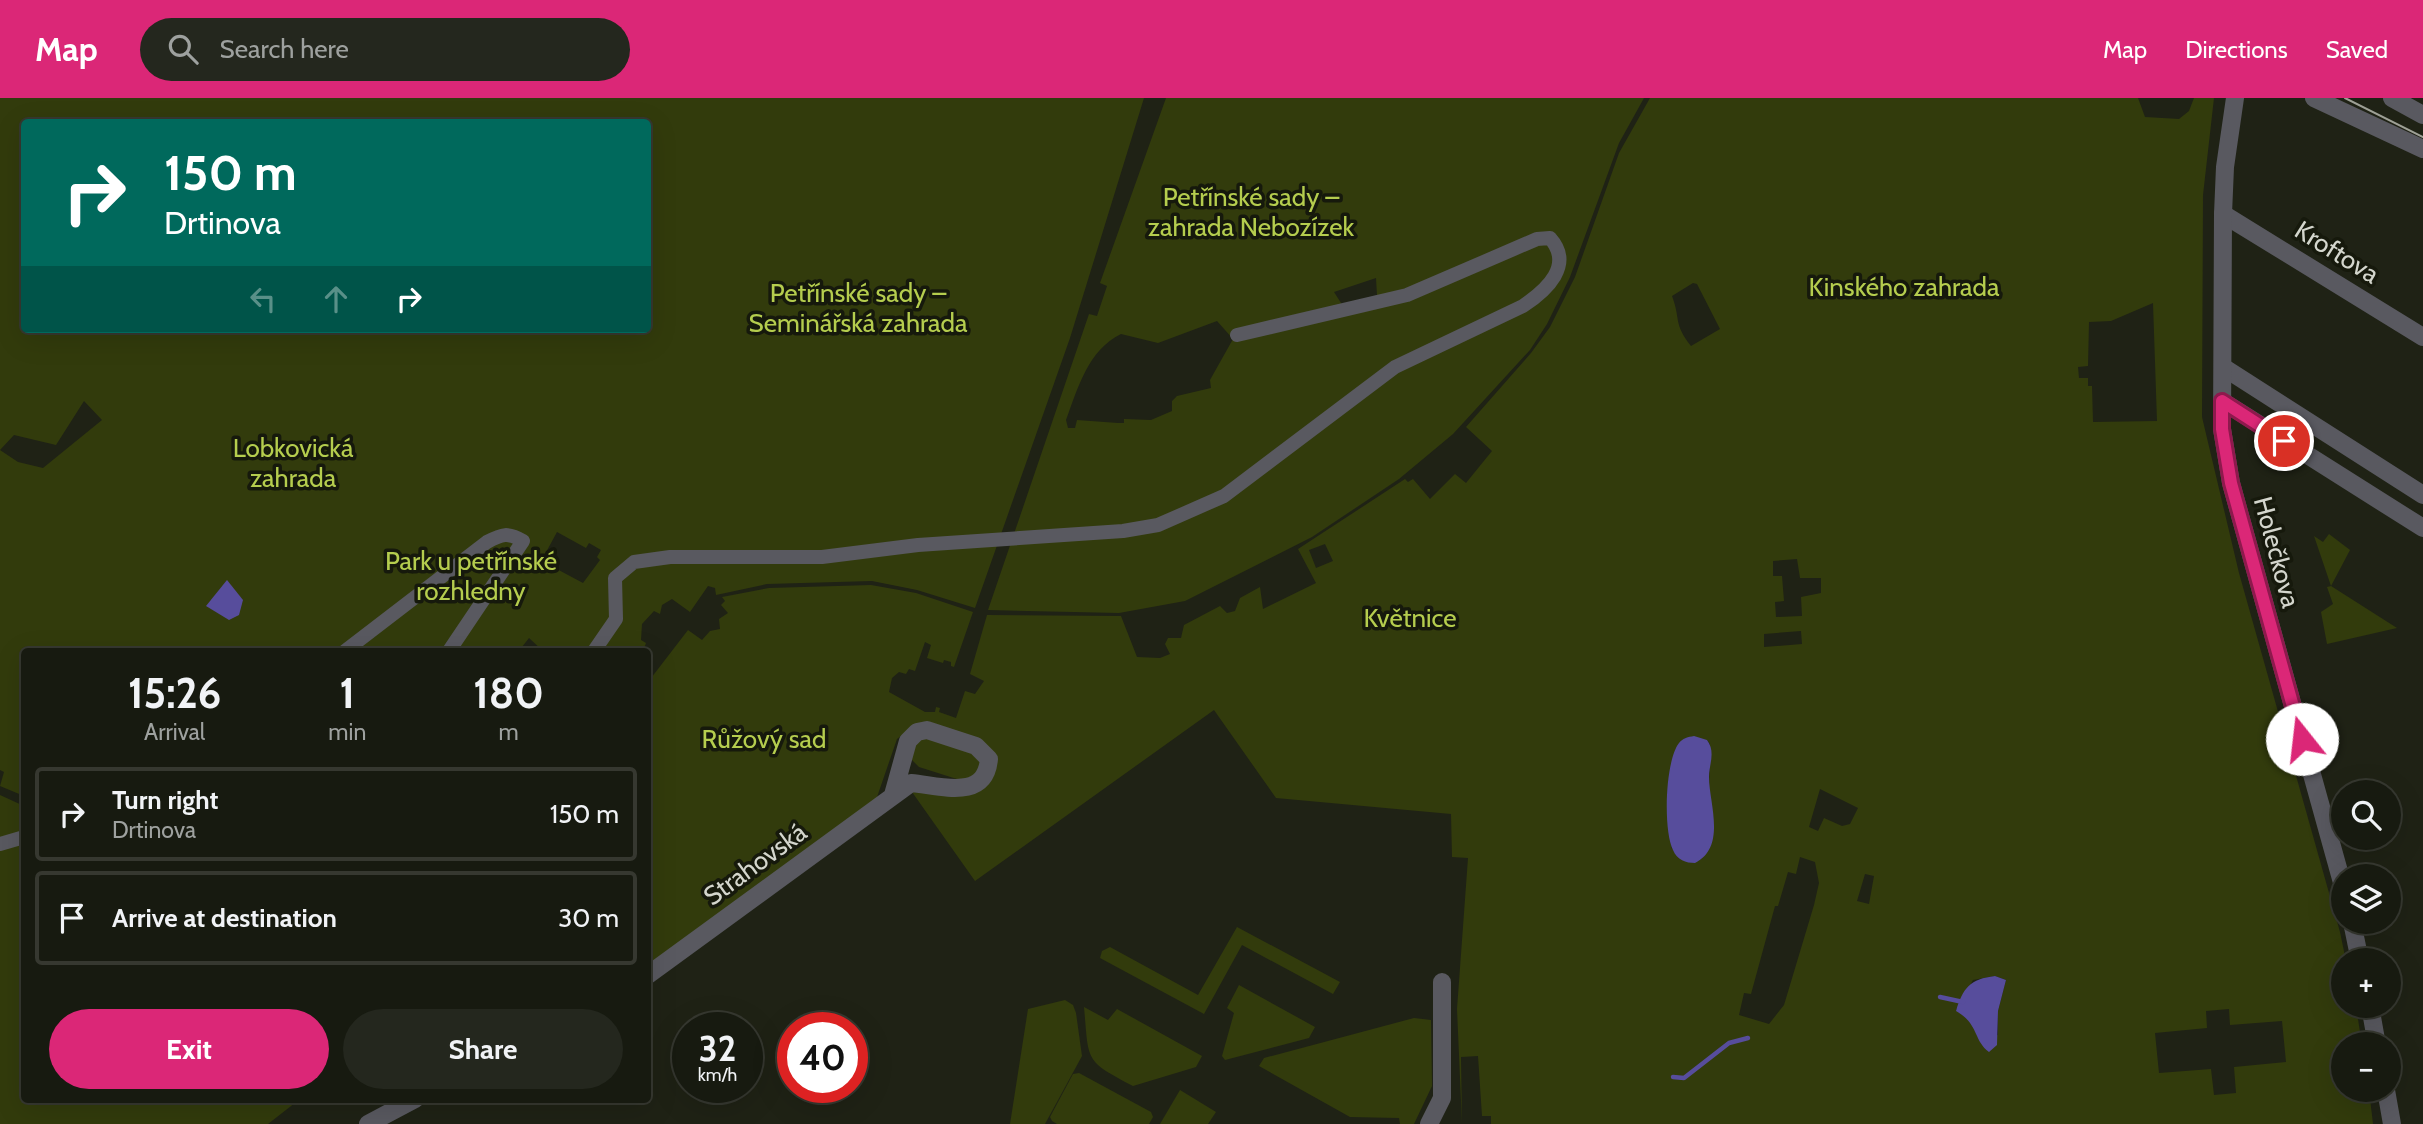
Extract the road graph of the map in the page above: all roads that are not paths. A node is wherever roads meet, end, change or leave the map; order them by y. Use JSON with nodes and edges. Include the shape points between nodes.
{"nodes":[{"id":1,"x":2235,"y":98,"type":"edge"},
{"id":2,"x":2314,"y":98,"type":"edge"},
{"id":3,"x":2392,"y":98,"type":"edge"},
{"id":4,"x":2423,"y":115,"type":"edge"},
{"id":5,"x":2423,"y":149,"type":"edge"},
{"id":6,"x":2223,"y":214,"type":"junction"},
{"id":7,"x":1237,"y":335,"type":"dead end"},
{"id":8,"x":2423,"y":337,"type":"edge"},
{"id":9,"x":2222,"y":367,"type":"junction"},
{"id":10,"x":2222,"y":401,"type":"junction"},
{"id":11,"x":2423,"y":495,"type":"edge"},
{"id":12,"x":2423,"y":528,"type":"edge"},
{"id":13,"x":349,"y":648,"type":"edge"},
{"id":14,"x":451,"y":648,"type":"edge"},
{"id":15,"x":596,"y":648,"type":"edge"},
{"id":16,"x":893,"y":795,"type":"junction"},
{"id":17,"x":21,"y":838,"type":"edge"},
{"id":18,"x":0,"y":844,"type":"edge"},
{"id":19,"x":2337,"y":864,"type":"edge"},
{"id":20,"x":651,"y":973,"type":"edge"},
{"id":21,"x":1442,"y":982,"type":"dead end"},
{"id":22,"x":2388,"y":1102,"type":"edge"},
{"id":23,"x":407,"y":1103,"type":"edge"},
{"id":24,"x":368,"y":1124,"type":"edge"},
{"id":25,"x":1429,"y":1124,"type":"edge"},
{"id":26,"x":2392,"y":1124,"type":"edge"}],
"edges":[{"from":1,"to":6,"type":"street","name":"Holečkova"},
{"from":2,"to":5,"type":"street"},
{"from":3,"to":4,"type":"street"},
{"from":6,"to":8,"type":"street","name":"Kroftova"},
{"from":6,"to":9,"type":"street","name":"Holečkova"},
{"from":7,"to":15,"type":"street","via":[[1407,295],[1537,239],[1550,238],[1558,247],[1557,271],[1539,295],[1395,368],[1224,496],[1158,525],[822,556],[670,557],[634,562],[615,578],[616,619]]},
{"from":9,"to":10,"type":"street","name":"Holečkova"},
{"from":9,"to":11,"type":"street"},
{"from":10,"to":12,"type":"street"},
{"from":10,"to":19,"type":"street","name":"Holečkova","via":[[2231,483]]},
{"from":13,"to":14,"type":"street","via":[[487,542],[512,535],[523,541]]},
{"from":16,"to":16,"type":"street","name":"Strahovská","via":[[911,783],[970,788],[982,782],[989,759],[976,746],[927,730],[917,732],[908,741]]},
{"from":16,"to":20,"type":"street","name":"Strahovská"},
{"from":17,"to":18,"type":"street"},
{"from":21,"to":25,"type":"street","via":[[1443,1098]]},
{"from":22,"to":26,"type":"street"},
{"from":23,"to":24,"type":"street"}]}
